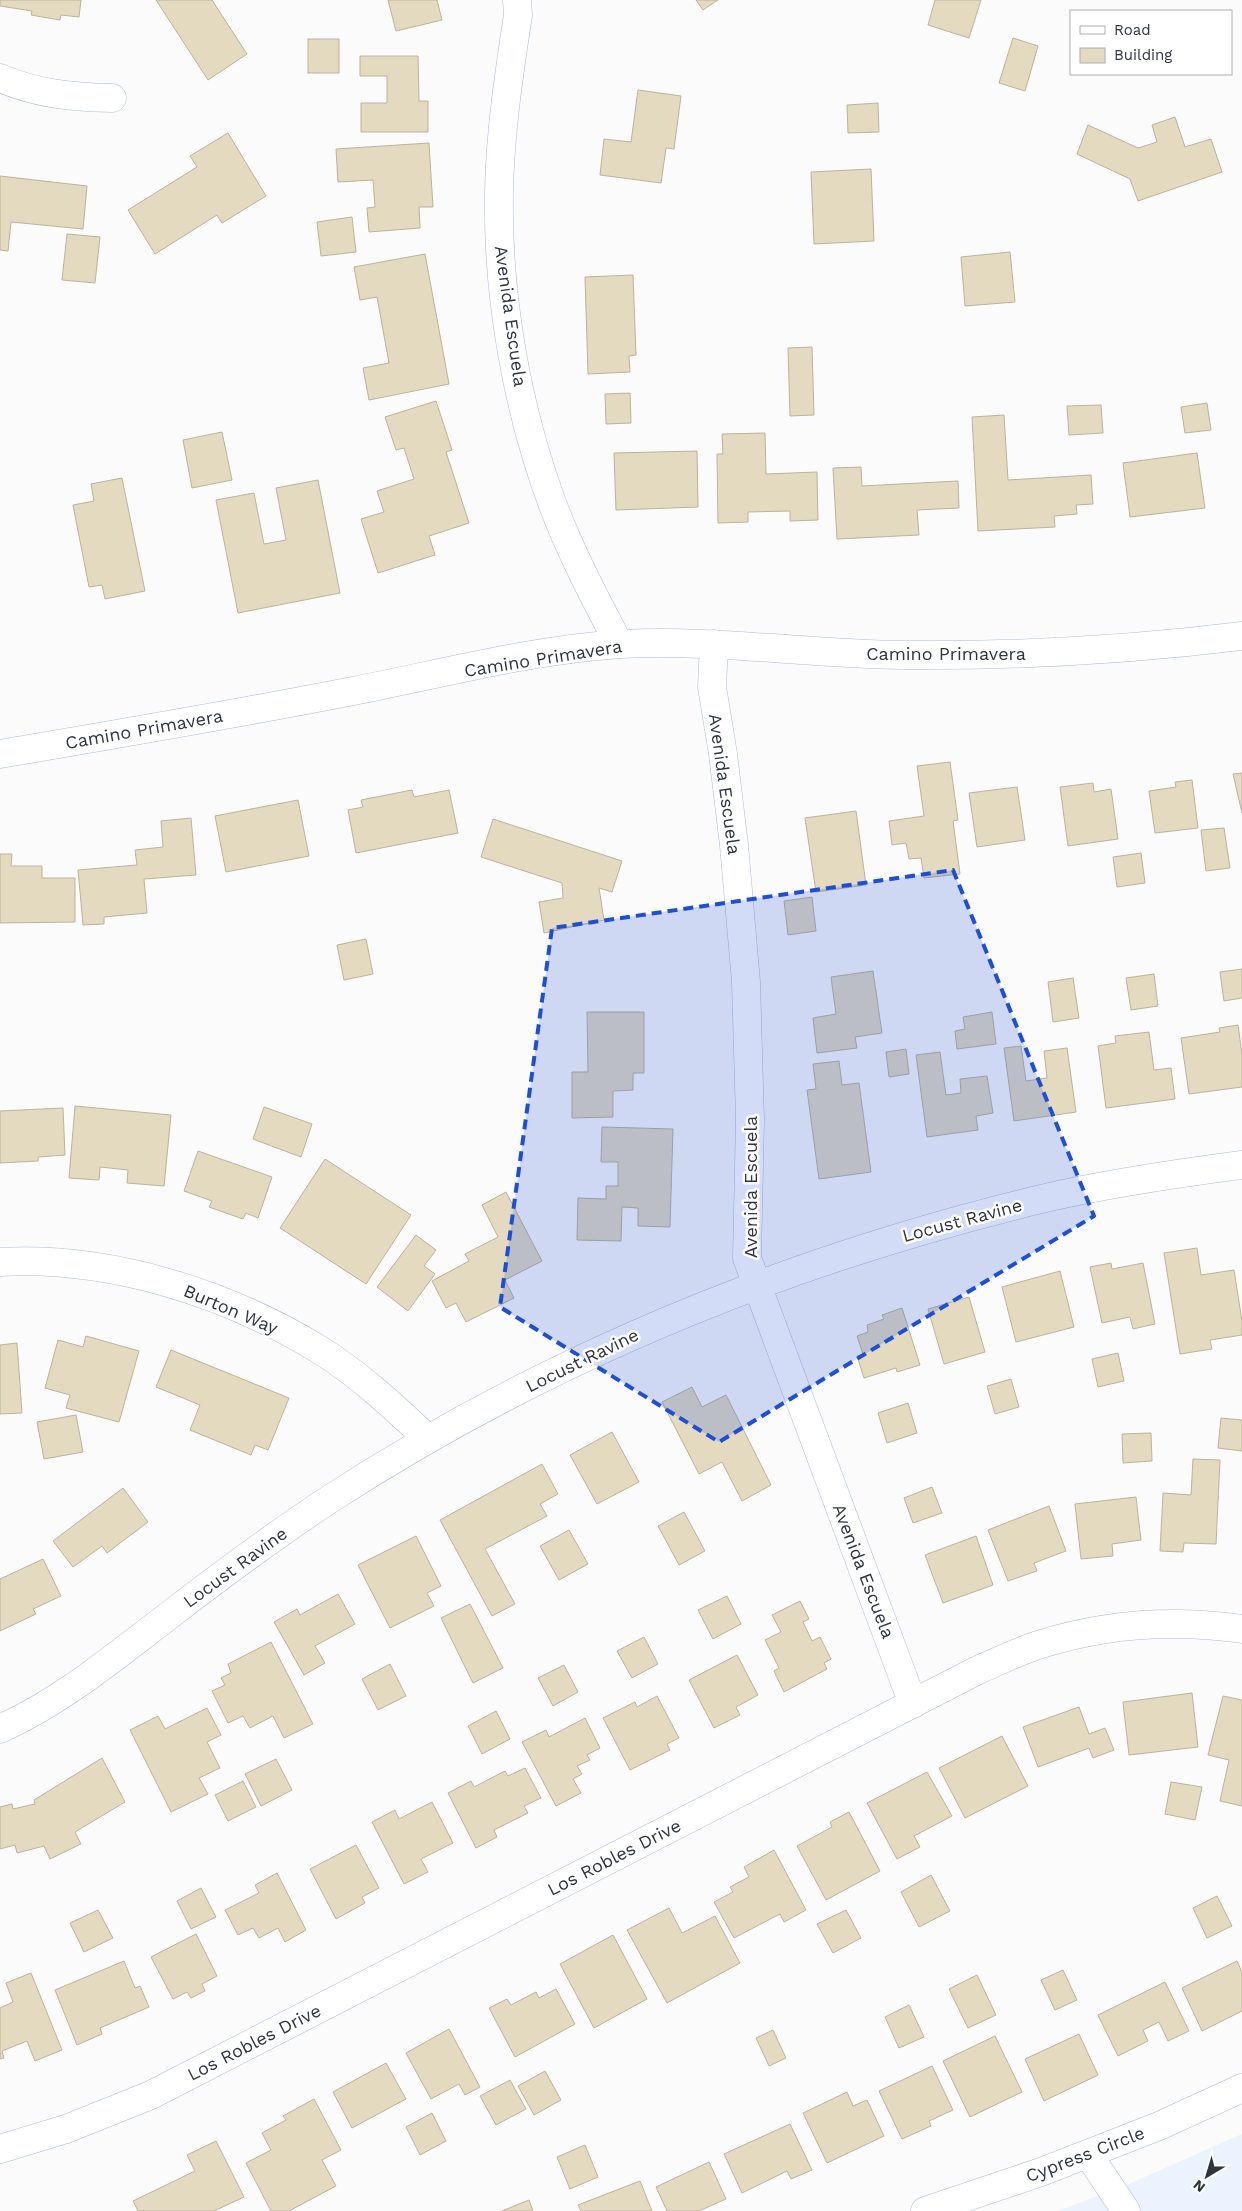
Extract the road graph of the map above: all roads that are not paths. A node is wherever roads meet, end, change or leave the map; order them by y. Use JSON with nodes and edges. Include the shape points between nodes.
{"nodes":[{"id":1,"x":519,"y":5,"type":"edge"},
{"id":2,"x":0,"y":78,"type":"edge"},
{"id":3,"x":112,"y":98,"type":"dead end"},
{"id":4,"x":1242,"y":636,"type":"edge"},
{"id":5,"x":619,"y":644,"type":"junction"},
{"id":6,"x":714,"y":644,"type":"junction"},
{"id":7,"x":0,"y":754,"type":"edge"},
{"id":8,"x":1242,"y":1164,"type":"edge"},
{"id":9,"x":0,"y":1262,"type":"edge"},
{"id":10,"x":756,"y":1284,"type":"junction"},
{"id":11,"x":428,"y":1439,"type":"junction"},
{"id":12,"x":1242,"y":1629,"type":"edge"},
{"id":13,"x":913,"y":1704,"type":"junction"},
{"id":14,"x":0,"y":1729,"type":"edge"},
{"id":15,"x":1242,"y":2088,"type":"edge"},
{"id":16,"x":0,"y":2149,"type":"edge"},
{"id":17,"x":1088,"y":2154,"type":"junction"},
{"id":18,"x":925,"y":2211,"type":"edge"},
{"id":19,"x":1126,"y":2211,"type":"edge"}],
"edges":[{"from":1,"to":5,"type":"street","name":"Avenida Escuela","via":[[503,118],[499,194],[502,270],[513,360],[531,435],[554,507],[584,577]]},
{"from":2,"to":3,"type":"street","via":[[23,88],[67,97]]},
{"from":4,"to":6,"type":"street","name":"Camino Primavera","via":[[1128,648],[1015,654],[902,655]]},
{"from":5,"to":6,"type":"street","name":"Camino Primavera"},
{"from":5,"to":7,"type":"street","name":"Camino Primavera","via":[[540,654],[262,709]]},
{"from":6,"to":10,"type":"street","name":"Avenida Escuela","via":[[712,687],[734,845],[746,982],[750,1120],[747,1258]]},
{"from":8,"to":10,"type":"street","name":"Locust Ravine","via":[[1039,1200],[890,1239]]},
{"from":9,"to":11,"type":"street","name":"Burton Way","via":[[70,1264],[139,1275],[196,1291],[260,1317],[321,1351],[378,1392]]},
{"from":10,"to":11,"type":"street","name":"Locust Ravine","via":[[545,1376]]},
{"from":10,"to":13,"type":"street","name":"Avenida Escuela"},
{"from":11,"to":14,"type":"street","name":"Locust Ravine","via":[[330,1499],[235,1564],[80,1684]]},
{"from":12,"to":13,"type":"street","name":"Los Robles Drive","via":[[1207,1624],[1154,1623],[1095,1630],[1037,1645],[978,1670]]},
{"from":13,"to":16,"type":"street","name":"Los Robles Drive","via":[[151,2095],[66,2129]]},
{"from":15,"to":17,"type":"street","name":"Cypress Circle"},
{"from":17,"to":18,"type":"street","name":"Cypress Circle"},
{"from":17,"to":19,"type":"street"}]}
